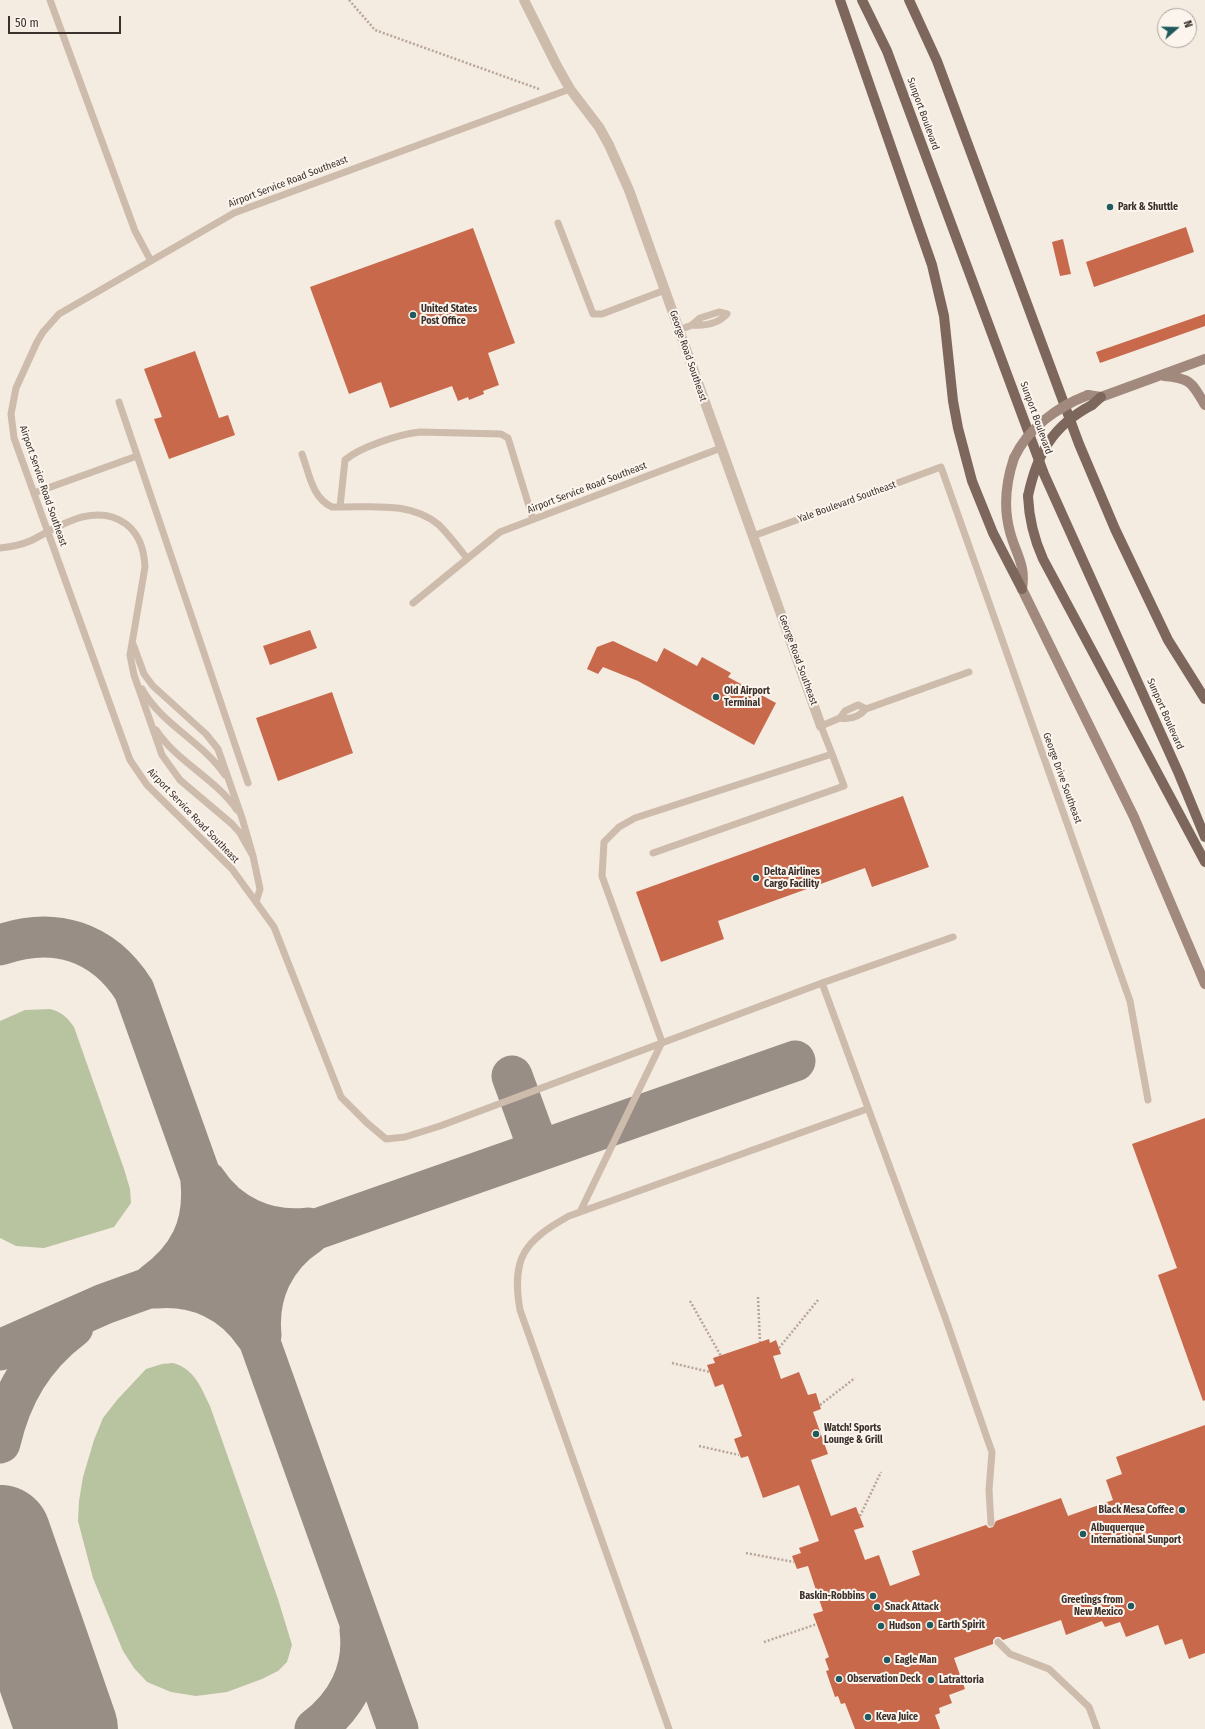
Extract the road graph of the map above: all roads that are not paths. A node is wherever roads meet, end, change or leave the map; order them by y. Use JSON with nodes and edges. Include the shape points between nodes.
{"nodes":[{"id":1,"x":50,"y":0,"type":"edge"},
{"id":2,"x":524,"y":0,"type":"edge"},
{"id":3,"x":840,"y":0,"type":"edge"},
{"id":4,"x":862,"y":0,"type":"edge"},
{"id":5,"x":909,"y":0,"type":"edge"},
{"id":6,"x":570,"y":89,"type":"junction"},
{"id":7,"x":558,"y":222,"type":"dead end"},
{"id":8,"x":151,"y":261,"type":"junction"},
{"id":9,"x":665,"y":290,"type":"junction"},
{"id":10,"x":692,"y":325,"type":"dead end"},
{"id":11,"x":679,"y":330,"type":"junction"},
{"id":12,"x":1205,"y":359,"type":"edge"},
{"id":13,"x":1160,"y":375,"type":"junction"},
{"id":14,"x":1090,"y":400,"type":"junction"},
{"id":15,"x":119,"y":402,"type":"dead end"},
{"id":16,"x":1205,"y":405,"type":"edge"},
{"id":17,"x":721,"y":448,"type":"junction"},
{"id":18,"x":302,"y":454,"type":"dead end"},
{"id":19,"x":137,"y":456,"type":"junction"},
{"id":20,"x":941,"y":467,"type":"joint"},
{"id":21,"x":34,"y":493,"type":"junction"},
{"id":22,"x":340,"y":507,"type":"junction"},
{"id":23,"x":533,"y":519,"type":"junction"},
{"id":24,"x":47,"y":530,"type":"junction"},
{"id":25,"x":753,"y":536,"type":"junction"},
{"id":26,"x":0,"y":548,"type":"edge"},
{"id":27,"x":467,"y":558,"type":"junction"},
{"id":28,"x":1022,"y":589,"type":"junction"},
{"id":29,"x":413,"y":603,"type":"dead end"},
{"id":30,"x":132,"y":638,"type":"junction"},
{"id":31,"x":969,"y":672,"type":"dead end"},
{"id":32,"x":134,"y":675,"type":"junction"},
{"id":33,"x":1205,"y":699,"type":"edge"},
{"id":34,"x":151,"y":722,"type":"junction"},
{"id":35,"x":821,"y":726,"type":"junction"},
{"id":36,"x":832,"y":754,"type":"junction"},
{"id":37,"x":229,"y":781,"type":"junction"},
{"id":38,"x":248,"y":783,"type":"dead end"},
{"id":39,"x":242,"y":818,"type":"junction"},
{"id":40,"x":1205,"y":837,"type":"edge"},
{"id":41,"x":653,"y":853,"type":"dead end"},
{"id":42,"x":253,"y":856,"type":"junction"},
{"id":43,"x":1205,"y":862,"type":"edge"},
{"id":44,"x":256,"y":902,"type":"junction"},
{"id":45,"x":953,"y":937,"type":"dead end"},
{"id":46,"x":1203,"y":979,"type":"edge"},
{"id":47,"x":822,"y":983,"type":"junction"},
{"id":48,"x":662,"y":1042,"type":"junction"},
{"id":49,"x":1148,"y":1100,"type":"dead end"},
{"id":50,"x":868,"y":1109,"type":"junction"},
{"id":51,"x":580,"y":1212,"type":"junction"},
{"id":52,"x":991,"y":1523,"type":"dead end"},
{"id":53,"x":998,"y":1642,"type":"dead end"},
{"id":54,"x":669,"y":1729,"type":"edge"},
{"id":55,"x":1097,"y":1729,"type":"edge"}],
"edges":[{"from":1,"to":8,"type":"lane","via":[[135,231]]},
{"from":2,"to":6,"type":"street","name":"George Road Southeast"},
{"from":3,"to":28,"type":"main road","via":[[932,265],[944,316],[953,401],[972,481],[993,533]]},
{"from":4,"to":40,"type":"main road","name":"Sunport Boulevard","via":[[887,51],[1044,474]]},
{"from":5,"to":33,"type":"main road","via":[[938,61],[1079,444],[1115,529],[1168,640]]},
{"from":6,"to":8,"type":"lane","name":"Airport Service Road Southeast","via":[[252,205],[224,218]]},
{"from":6,"to":9,"type":"street","name":"George Road Southeast","via":[[598,127],[619,166]]},
{"from":7,"to":9,"type":"lane","via":[[593,314],[602,314]]},
{"from":8,"to":21,"type":"lane","name":"Airport Service Road Southeast","via":[[60,314],[37,342],[16,388],[11,414],[14,438]]},
{"from":9,"to":11,"type":"street","name":"George Road Southeast"},
{"from":10,"to":11,"type":"lane"},
{"from":11,"to":17,"type":"street","name":"George Road Southeast"},
{"from":12,"to":13,"type":"main road"},
{"from":13,"to":14,"type":"main road"},
{"from":13,"to":16,"type":"main road","via":[[1187,380],[1196,389]]},
{"from":14,"to":28,"type":"main road","bridge":true,"via":[[1062,407],[1049,416],[1037,426],[1014,458],[1008,478],[1007,514],[1009,530],[1024,575]]},
{"from":14,"to":43,"type":"main road","bridge":true,"via":[[1049,441],[1035,468],[1028,496],[1032,530],[1043,559]]},
{"from":15,"to":19,"type":"lane"},
{"from":17,"to":23,"type":"lane","name":"Airport Service Road Southeast"},
{"from":17,"to":25,"type":"street","name":"George Road Southeast"},
{"from":18,"to":22,"type":"lane","via":[[319,498],[332,507]]},
{"from":19,"to":21,"type":"lane"},
{"from":19,"to":38,"type":"lane"},
{"from":20,"to":25,"type":"lane","name":"Yale Boulevard Southeast"},
{"from":20,"to":49,"type":"lane","name":"George Drive Southeast","via":[[1130,1001]]},
{"from":21,"to":24,"type":"lane","name":"Airport Service Road Southeast"},
{"from":22,"to":23,"type":"lane","via":[[345,460],[354,453],[407,433],[501,434],[508,438]]},
{"from":22,"to":27,"type":"lane","via":[[395,508],[417,512],[438,524]]},
{"from":23,"to":27,"type":"lane","name":"Airport Service Road Southeast","via":[[500,532]]},
{"from":24,"to":26,"type":"lane","via":[[29,542]]},
{"from":24,"to":30,"type":"lane","via":[[82,517],[103,515],[122,522],[137,536],[145,567]]},
{"from":24,"to":44,"type":"lane","name":"Airport Service Road Southeast","via":[[125,746],[137,772],[232,869]]},
{"from":25,"to":35,"type":"street","name":"George Road Southeast"},
{"from":27,"to":29,"type":"lane","name":"Airport Service Road Southeast"},
{"from":28,"to":46,"type":"main road","via":[[1134,817]]},
{"from":30,"to":32,"type":"lane","via":[[130,655]]},
{"from":30,"to":37,"type":"lane","via":[[144,674],[153,686],[212,741],[218,749]]},
{"from":31,"to":35,"type":"lane","via":[[866,709],[861,715],[848,720],[840,718]]},
{"from":32,"to":34,"type":"lane"},
{"from":32,"to":37,"type":"lane","via":[[155,708],[203,751]]},
{"from":34,"to":39,"type":"lane","via":[[168,745],[219,790]]},
{"from":34,"to":42,"type":"lane","via":[[162,756],[170,768],[180,780],[232,824]]},
{"from":35,"to":36,"type":"lane"},
{"from":36,"to":41,"type":"lane","via":[[844,786]]},
{"from":36,"to":48,"type":"lane","via":[[635,818],[619,827],[604,842],[602,876]]},
{"from":37,"to":39,"type":"lane"},
{"from":39,"to":42,"type":"lane"},
{"from":42,"to":44,"type":"lane","via":[[260,889]]},
{"from":44,"to":48,"type":"lane","name":"Airport Service Road Southeast","via":[[274,927],[341,1097],[386,1139],[405,1138]]},
{"from":45,"to":47,"type":"lane","name":"Airport Service Road Southeast"},
{"from":47,"to":48,"type":"lane","name":"Airport Service Road Southeast"},
{"from":47,"to":50,"type":"lane"},
{"from":48,"to":51,"type":"lane"},
{"from":50,"to":51,"type":"lane"},
{"from":50,"to":52,"type":"lane","via":[[992,1452],[989,1490]]},
{"from":51,"to":54,"type":"lane","via":[[548,1228],[529,1246],[521,1258],[517,1289],[520,1310]]},
{"from":53,"to":55,"type":"lane","via":[[1010,1654],[1049,1669],[1089,1707]]}]}
